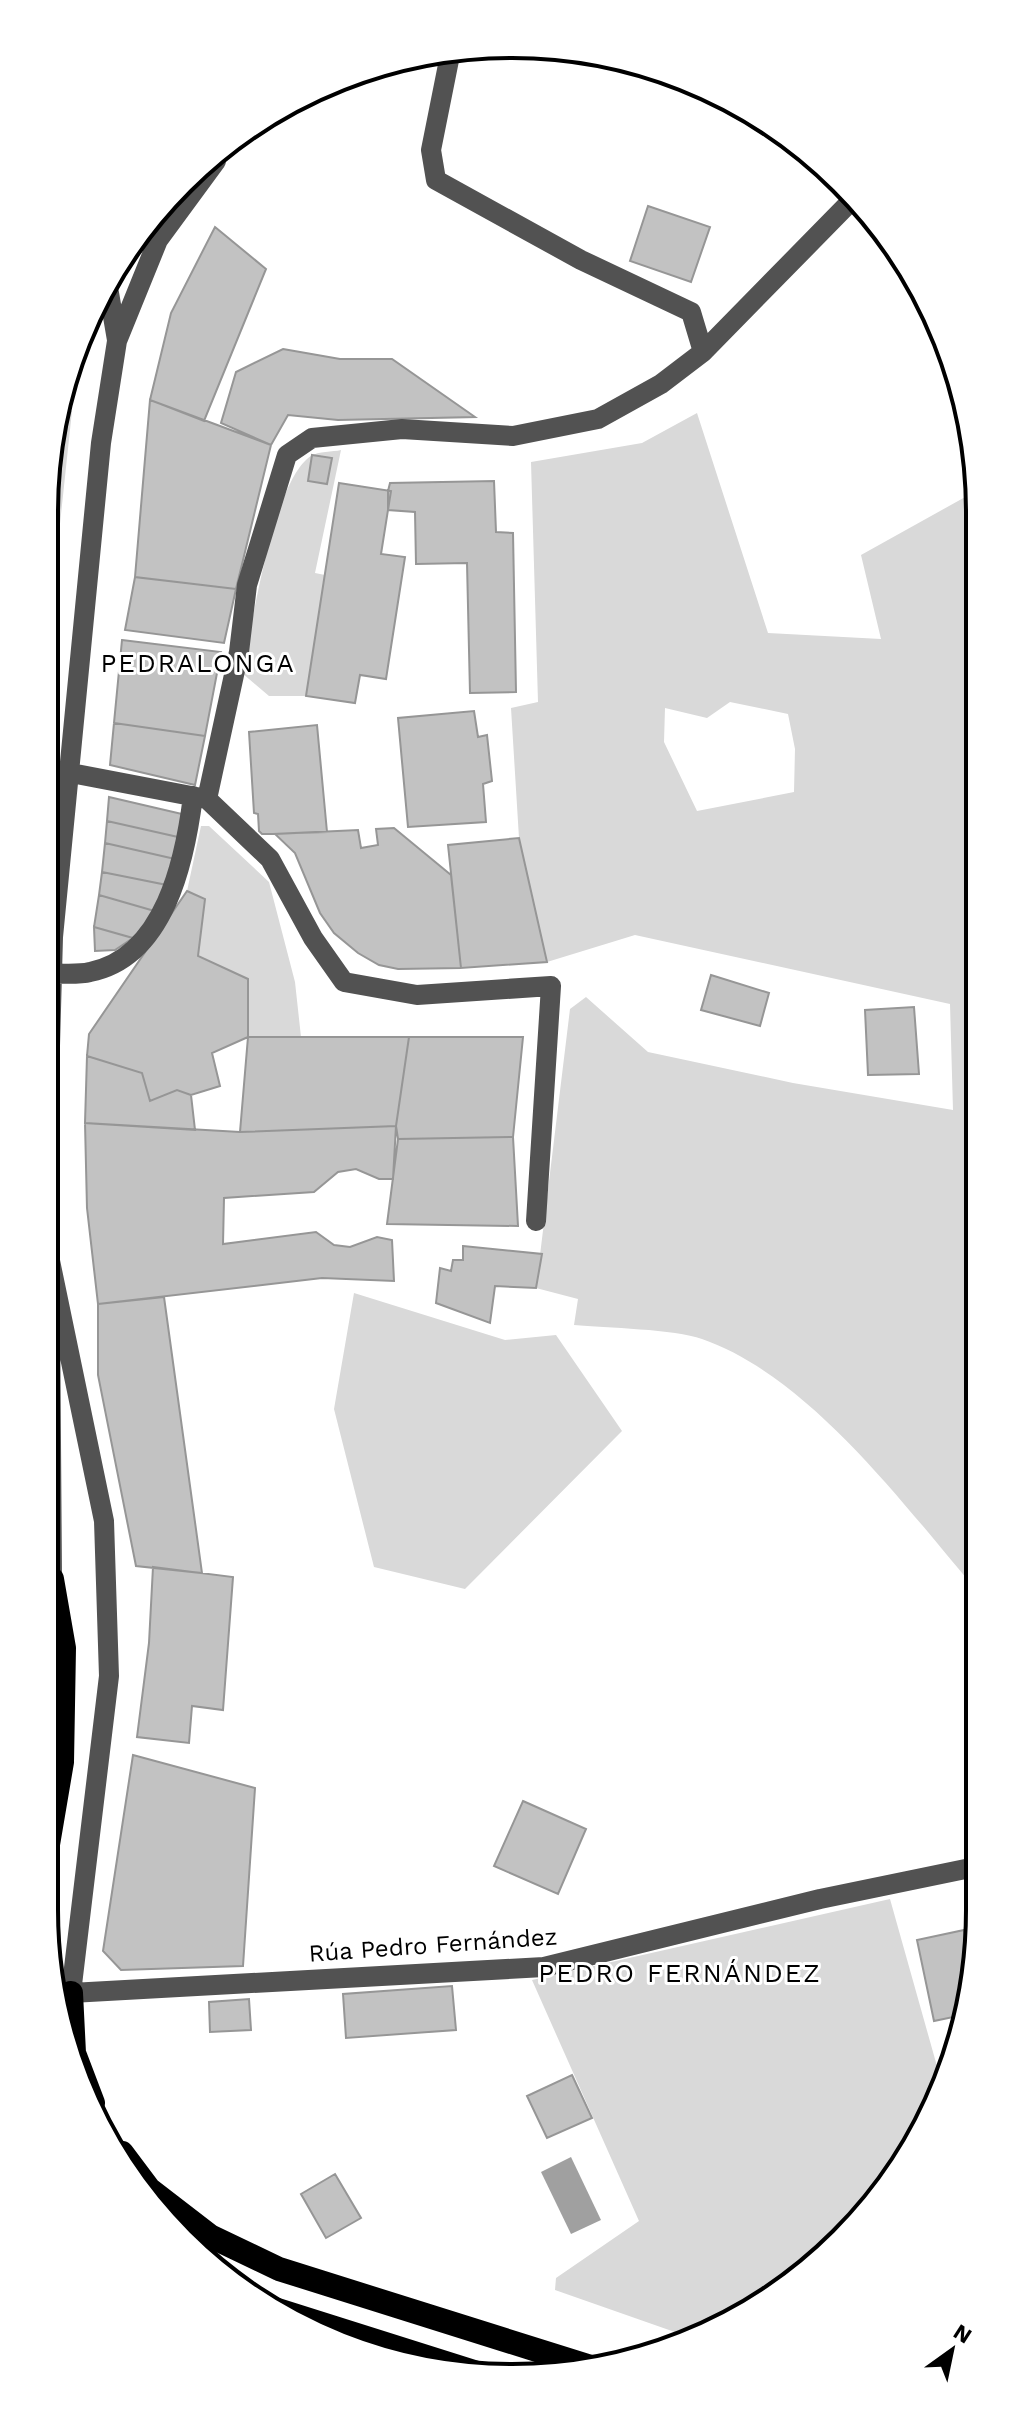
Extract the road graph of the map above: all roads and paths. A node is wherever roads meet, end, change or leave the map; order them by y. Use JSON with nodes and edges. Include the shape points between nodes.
{"nodes":[{"id":1,"x":448,"y":63,"type":"edge"},
{"id":2,"x":846,"y":206,"type":"edge"},
{"id":3,"x":146,"y":245,"type":"edge"},
{"id":4,"x":110,"y":301,"type":"edge"},
{"id":5,"x":117,"y":341,"type":"junction"},
{"id":6,"x":703,"y":352,"type":"junction"},
{"id":7,"x":71,"y":773,"type":"junction"},
{"id":8,"x":200,"y":798,"type":"junction"},
{"id":9,"x":58,"y":911,"type":"edge"},
{"id":10,"x":58,"y":974,"type":"edge"},
{"id":11,"x":536,"y":1221,"type":"dead end"},
{"id":12,"x":58,"y":1301,"type":"edge"},
{"id":13,"x":58,"y":1614,"type":"edge"},
{"id":14,"x":58,"y":1789,"type":"edge"},
{"id":15,"x":966,"y":1869,"type":"edge"},
{"id":16,"x":71,"y":1993,"type":"junction"},
{"id":17,"x":73,"y":2026,"type":"edge"},
{"id":18,"x":164,"y":2201,"type":"edge"},
{"id":19,"x":339,"y":2330,"type":"edge"},
{"id":20,"x":414,"y":2353,"type":"edge"},
{"id":21,"x":569,"y":2360,"type":"edge"}],
"edges":[{"from":1,"to":6,"type":"street","via":[[431,150],[436,180],[581,260],[691,312]]},
{"from":2,"to":6,"type":"street"},
{"from":3,"to":5,"type":"street"},
{"from":4,"to":5,"type":"street"},
{"from":5,"to":7,"type":"street","via":[[101,443]]},
{"from":6,"to":8,"type":"street","via":[[661,384],[598,419],[513,436],[402,429],[312,438],[287,455],[247,585],[239,652]]},
{"from":7,"to":8,"type":"street"},
{"from":7,"to":9,"type":"street"},
{"from":8,"to":10,"type":"street","via":[[156,924],[131,952],[91,972]]},
{"from":8,"to":11,"type":"street","via":[[270,859],[344,982],[417,995],[551,986]]},
{"from":12,"to":16,"type":"street","via":[[105,1536],[109,1676]]},
{"from":13,"to":14,"type":"highway","via":[[64,1648]]},
{"from":15,"to":16,"type":"street","name":"Rúa Pedro Fernández","via":[[544,1967]]},
{"from":16,"to":17,"type":"highway"},
{"from":18,"to":21,"type":"highway","via":[[210,2236],[279,2269]]},
{"from":19,"to":20,"type":"highway"}]}
